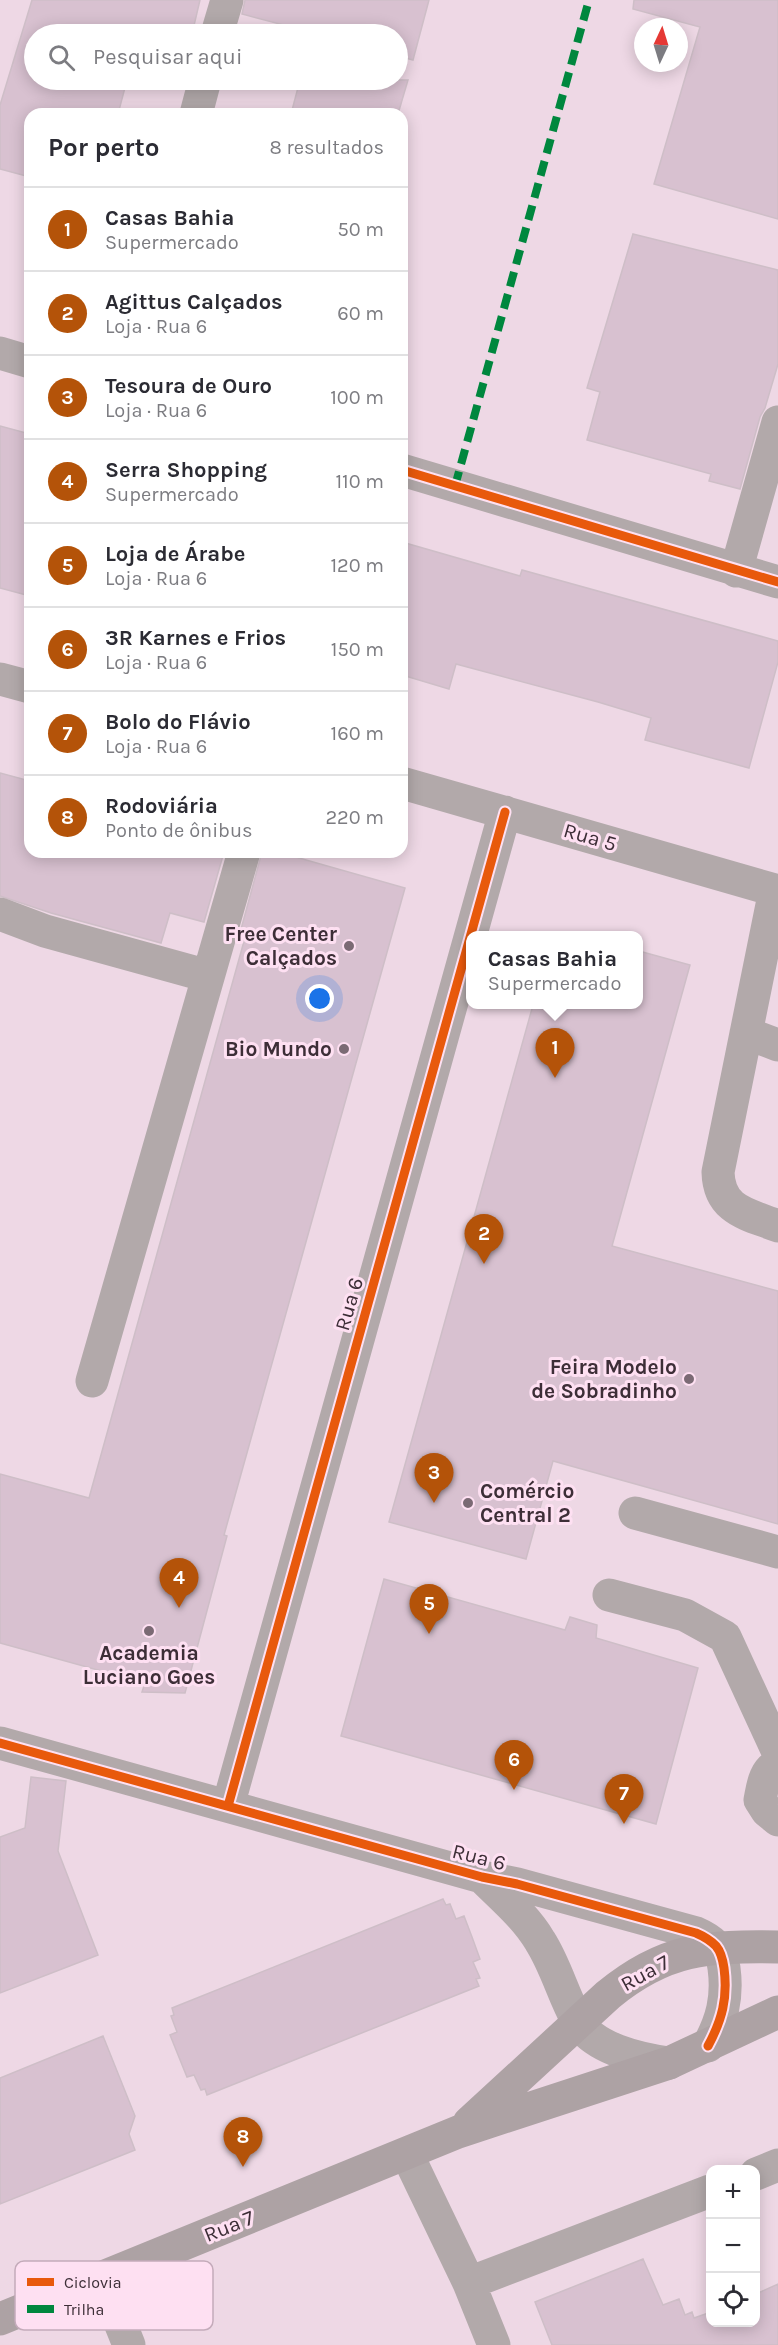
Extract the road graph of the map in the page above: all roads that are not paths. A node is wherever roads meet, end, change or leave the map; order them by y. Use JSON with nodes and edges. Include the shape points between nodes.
{"nodes":[{"id":1,"x":227,"y":0,"type":"edge"},
{"id":2,"x":220,"y":24,"type":"edge"},
{"id":3,"x":202,"y":90,"type":"edge"},
{"id":4,"x":198,"y":108,"type":"edge"},
{"id":5,"x":0,"y":354,"type":"edge"},
{"id":6,"x":24,"y":360,"type":"edge"},
{"id":7,"x":778,"y":422,"type":"edge"},
{"id":8,"x":408,"y":472,"type":"edge"},
{"id":9,"x":736,"y":571,"type":"junction"},
{"id":10,"x":778,"y":582,"type":"edge"},
{"id":11,"x":0,"y":679,"type":"edge"},
{"id":12,"x":24,"y":685,"type":"edge"},
{"id":13,"x":408,"y":785,"type":"edge"},
{"id":14,"x":505,"y":812,"type":"junction"},
{"id":15,"x":242,"y":858,"type":"edge"},
{"id":16,"x":777,"y":890,"type":"edge"},
{"id":17,"x":0,"y":914,"type":"edge"},
{"id":18,"x":472,"y":931,"type":"edge"},
{"id":19,"x":466,"y":952,"type":"edge"},
{"id":20,"x":208,"y":976,"type":"junction"},
{"id":21,"x":746,"y":1033,"type":"junction"},
{"id":22,"x":778,"y":1045,"type":"edge"},
{"id":23,"x":778,"y":1226,"type":"edge"},
{"id":24,"x":92,"y":1381,"type":"dead end"},
{"id":25,"x":635,"y":1513,"type":"dead end"},
{"id":26,"x":778,"y":1552,"type":"edge"},
{"id":27,"x":609,"y":1595,"type":"dead end"},
{"id":28,"x":0,"y":1743,"type":"edge"},
{"id":29,"x":778,"y":1752,"type":"edge"},
{"id":30,"x":778,"y":1764,"type":"edge"},
{"id":31,"x":228,"y":1806,"type":"junction"},
{"id":32,"x":778,"y":1820,"type":"edge"},
{"id":33,"x":482,"y":1877,"type":"junction"},
{"id":34,"x":778,"y":1947,"type":"edge"},
{"id":35,"x":718,"y":1948,"type":"junction"},
{"id":36,"x":778,"y":2012,"type":"edge"},
{"id":37,"x":578,"y":2022,"type":"junction"},
{"id":38,"x":708,"y":2046,"type":"junction"},
{"id":39,"x":669,"y":2063,"type":"junction"},
{"id":40,"x":458,"y":2132,"type":"junction"},
{"id":41,"x":406,"y":2154,"type":"junction"},
{"id":42,"x":778,"y":2165,"type":"edge"},
{"id":43,"x":760,"y":2172,"type":"edge"},
{"id":44,"x":706,"y":2193,"type":"edge"},
{"id":45,"x":144,"y":2261,"type":"edge"},
{"id":46,"x":470,"y":2283,"type":"junction"},
{"id":47,"x":15,"y":2313,"type":"edge"},
{"id":48,"x":0,"y":2319,"type":"edge"},
{"id":49,"x":123,"y":2330,"type":"edge"},
{"id":50,"x":129,"y":2345,"type":"edge"},
{"id":51,"x":494,"y":2345,"type":"edge"}],
"edges":[{"from":1,"to":2,"type":"street"},
{"from":3,"to":4,"type":"street"},
{"from":5,"to":6,"type":"street"},
{"from":7,"to":9,"type":"street"},
{"from":8,"to":9,"type":"street"},
{"from":9,"to":10,"type":"street"},
{"from":11,"to":12,"type":"street"},
{"from":13,"to":14,"type":"street","name":"Rua 5"},
{"from":14,"to":16,"type":"street","name":"Rua 5"},
{"from":14,"to":18,"type":"street","name":"Rua 6"},
{"from":15,"to":20,"type":"street"},
{"from":16,"to":21,"type":"street"},
{"from":17,"to":20,"type":"street","via":[[45,931]]},
{"from":19,"to":31,"type":"street","name":"Rua 6"},
{"from":20,"to":24,"type":"street"},
{"from":21,"to":22,"type":"street"},
{"from":21,"to":23,"type":"street","via":[[722,1147],[718,1187],[732,1207]]},
{"from":25,"to":26,"type":"street"},
{"from":27,"to":29,"type":"street","via":[[685,1615],[725,1637]]},
{"from":28,"to":31,"type":"street","name":"Rua 6"},
{"from":30,"to":32,"type":"street","via":[[770,1768],[760,1800]]},
{"from":31,"to":33,"type":"street","name":"Rua 6"},
{"from":33,"to":35,"type":"street","name":"Rua 6","via":[[696,1933]]},
{"from":33,"to":37,"type":"street","name":"Rua 6","via":[[540,1940]]},
{"from":34,"to":35,"type":"main road","name":"Rua 7"},
{"from":35,"to":37,"type":"main road","name":"Rua 7","via":[[696,1949],[652,1964],[629,1977]]},
{"from":35,"to":38,"type":"street","via":[[726,1986],[724,2009]]},
{"from":36,"to":38,"type":"main road","name":"Rua 7"},
{"from":37,"to":39,"type":"street","via":[[614,2049],[635,2058]]},
{"from":37,"to":40,"type":"main road","name":"Rua 7"},
{"from":38,"to":39,"type":"main road","name":"Rua 7"},
{"from":39,"to":40,"type":"main road","name":"Rua 7"},
{"from":40,"to":41,"type":"main road","name":"Rua 7"},
{"from":41,"to":45,"type":"main road","name":"Rua 7"},
{"from":41,"to":46,"type":"street"},
{"from":42,"to":43,"type":"street"},
{"from":44,"to":46,"type":"street"},
{"from":46,"to":51,"type":"street"},
{"from":47,"to":48,"type":"main road","name":"Rua 7"},
{"from":49,"to":50,"type":"street"}]}
